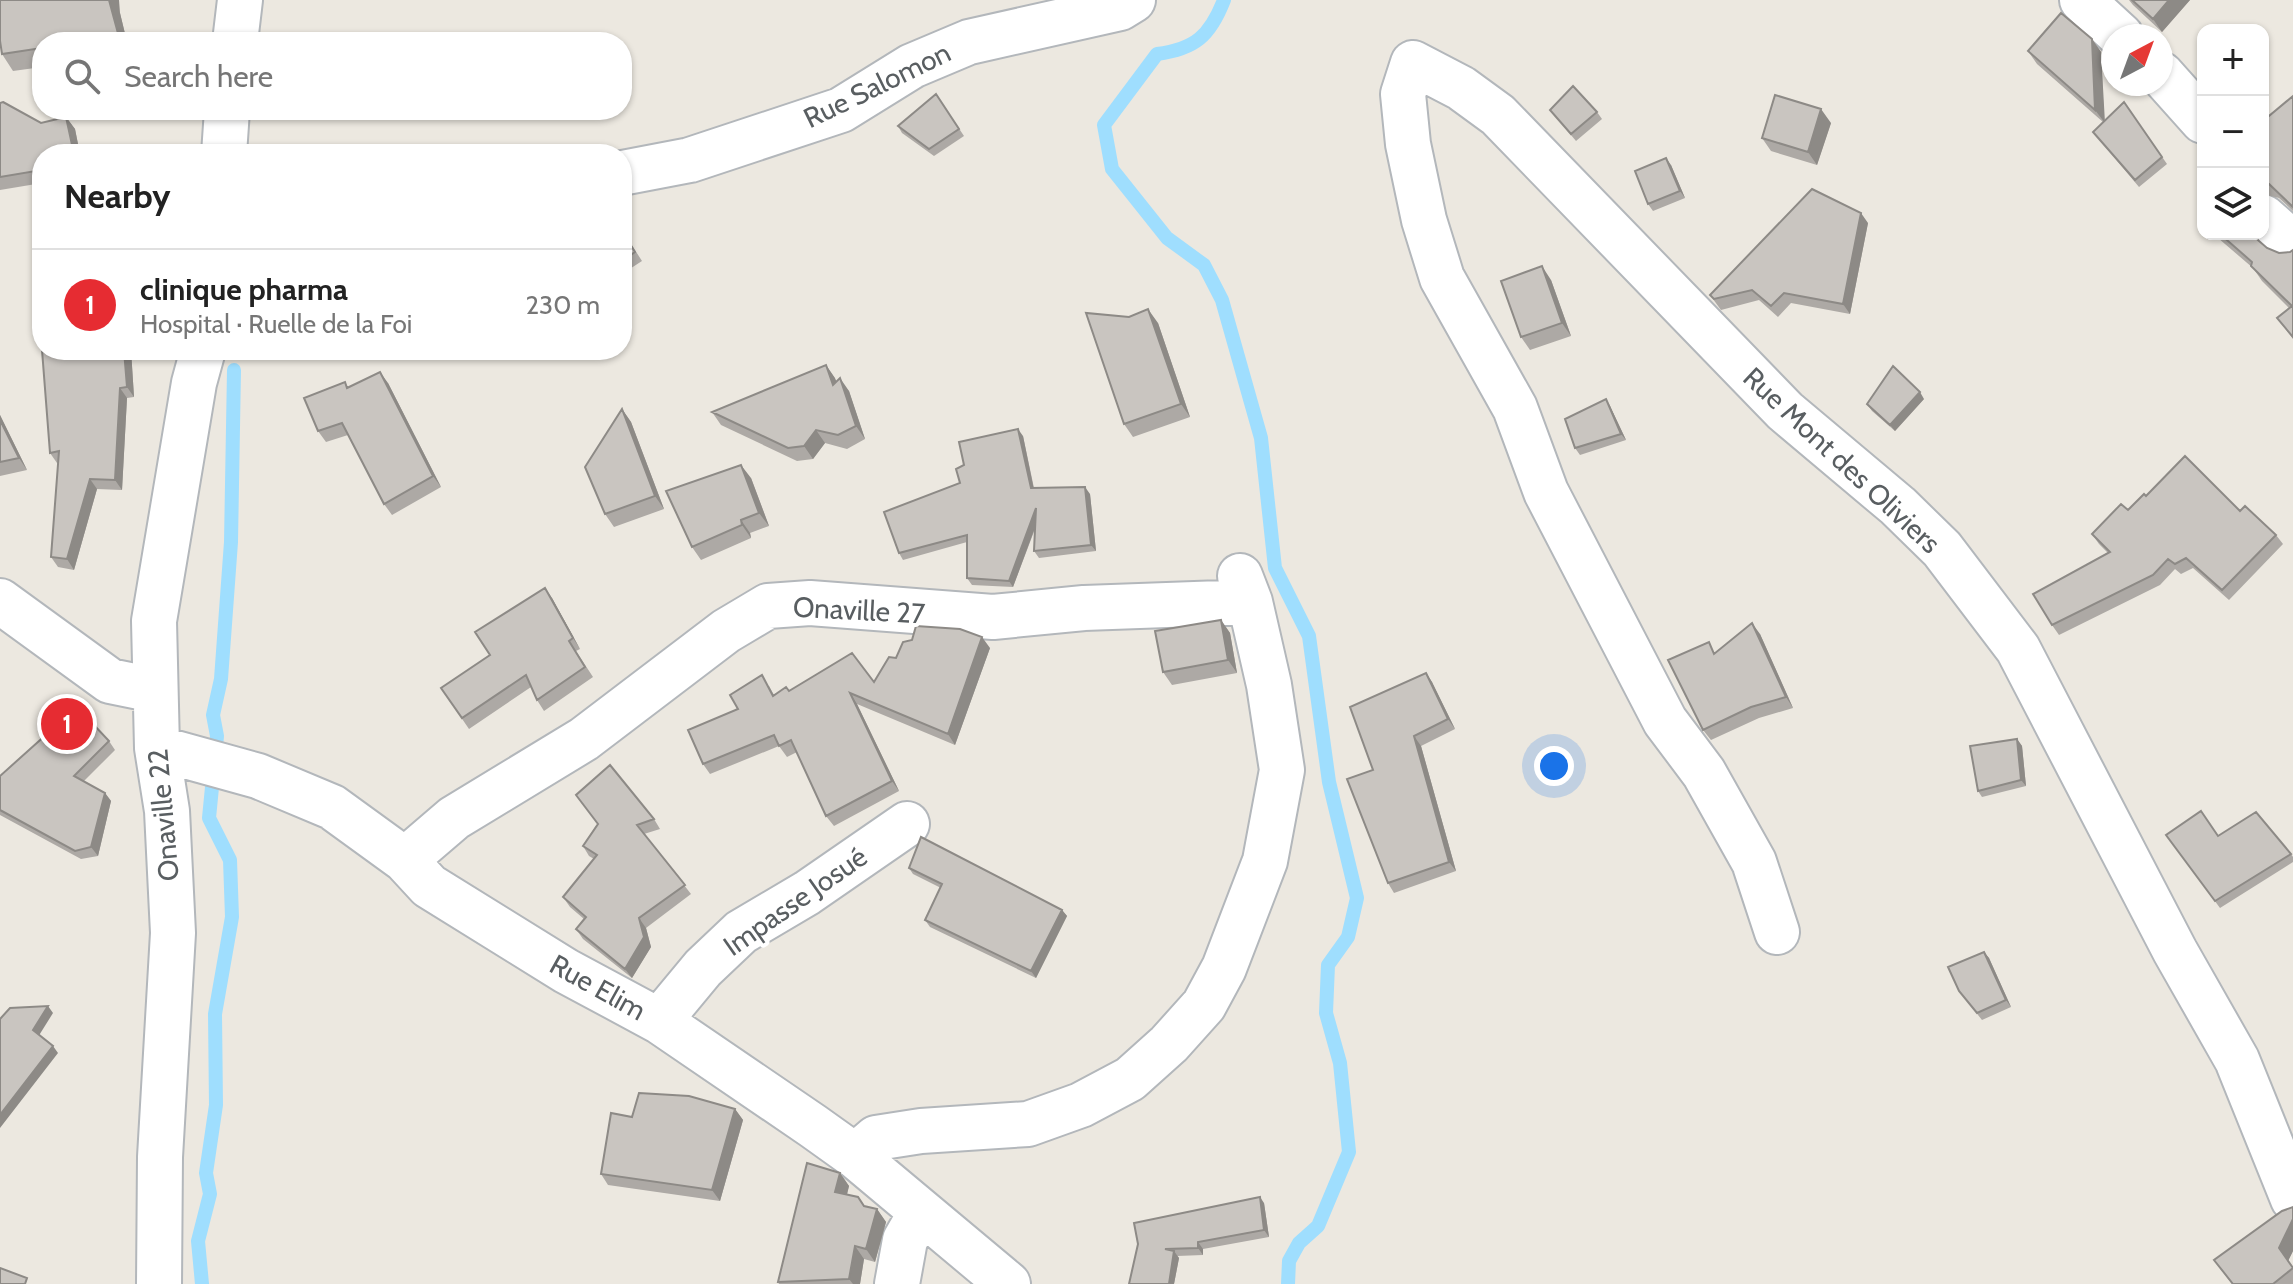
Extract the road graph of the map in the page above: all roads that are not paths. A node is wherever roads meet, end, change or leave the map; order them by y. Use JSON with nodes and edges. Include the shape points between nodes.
{"nodes":[{"id":1,"x":240,"y":0,"type":"edge"},
{"id":2,"x":1133,"y":0,"type":"edge"},
{"id":3,"x":2082,"y":0,"type":"edge"},
{"id":4,"x":2108,"y":24,"type":"edge"},
{"id":5,"x":236,"y":32,"type":"edge"},
{"id":6,"x":2173,"y":87,"type":"edge"},
{"id":7,"x":2197,"y":114,"type":"edge"},
{"id":8,"x":226,"y":120,"type":"edge"},
{"id":9,"x":225,"y":144,"type":"edge"},
{"id":10,"x":632,"y":171,"type":"edge"},
{"id":11,"x":2269,"y":222,"type":"edge"},
{"id":12,"x":2293,"y":243,"type":"edge"},
{"id":13,"x":200,"y":360,"type":"edge"},
{"id":14,"x":0,"y":601,"type":"edge"},
{"id":15,"x":154,"y":690,"type":"junction"},
{"id":16,"x":157,"y":748,"type":"junction"},
{"id":17,"x":907,"y":824,"type":"dead end"},
{"id":18,"x":405,"y":860,"type":"junction"},
{"id":19,"x":1777,"y":932,"type":"dead end"},
{"id":20,"x":659,"y":1021,"type":"junction"},
{"id":21,"x":855,"y":1156,"type":"junction"},
{"id":22,"x":2293,"y":1199,"type":"edge"},
{"id":23,"x":920,"y":1214,"type":"junction"},
{"id":24,"x":159,"y":1284,"type":"edge"},
{"id":25,"x":897,"y":1284,"type":"edge"},
{"id":26,"x":1008,"y":1284,"type":"edge"}],
"edges":[{"from":1,"to":5,"type":"street"},
{"from":2,"to":10,"type":"street","name":"Rue Salomon","via":[[1120,8],[969,42],[912,66],[841,110],[690,160]]},
{"from":3,"to":4,"type":"street"},
{"from":6,"to":7,"type":"street"},
{"from":8,"to":9,"type":"street"},
{"from":11,"to":12,"type":"street"},
{"from":13,"to":15,"type":"street","name":"Onaville 22","via":[[154,621]]},
{"from":14,"to":15,"type":"street","via":[[110,681]]},
{"from":15,"to":16,"type":"street","name":"Onaville 22"},
{"from":16,"to":18,"type":"street","name":"Rue Elim","via":[[258,776],[332,807]]},
{"from":16,"to":24,"type":"street","name":"Onaville 22","via":[[167,811],[173,933],[160,1157]]},
{"from":17,"to":20,"type":"street","name":"Impasse Josué","via":[[741,932]]},
{"from":18,"to":20,"type":"street","name":"Rue Elim","via":[[429,886]]},
{"from":18,"to":21,"type":"street","name":"Onaville 27","via":[[454,818],[584,739],[697,652],[768,606],[810,603],[993,617],[1245,588],[1269,685],[1282,770],[1265,861],[1204,1005],[1130,1079],[1081,1105],[1028,1124],[876,1138]]},
{"from":19,"to":22,"type":"street","name":"Rue Mont des Oliviers","via":[[1754,862],[1704,773],[1665,721],[1546,492],[1515,408],[1442,278],[1408,144],[1403,94],[1413,63],[1498,115],[1785,411],[1898,506],[1977,593],[2018,649],[2055,715],[2168,939],[2237,1060]]},
{"from":20,"to":21,"type":"street","name":"Rue Elim"},
{"from":21,"to":23,"type":"street","name":"Rue Elim"},
{"from":23,"to":25,"type":"street","via":[[905,1240]]},
{"from":23,"to":26,"type":"street","name":"Rue Elim"}]}
